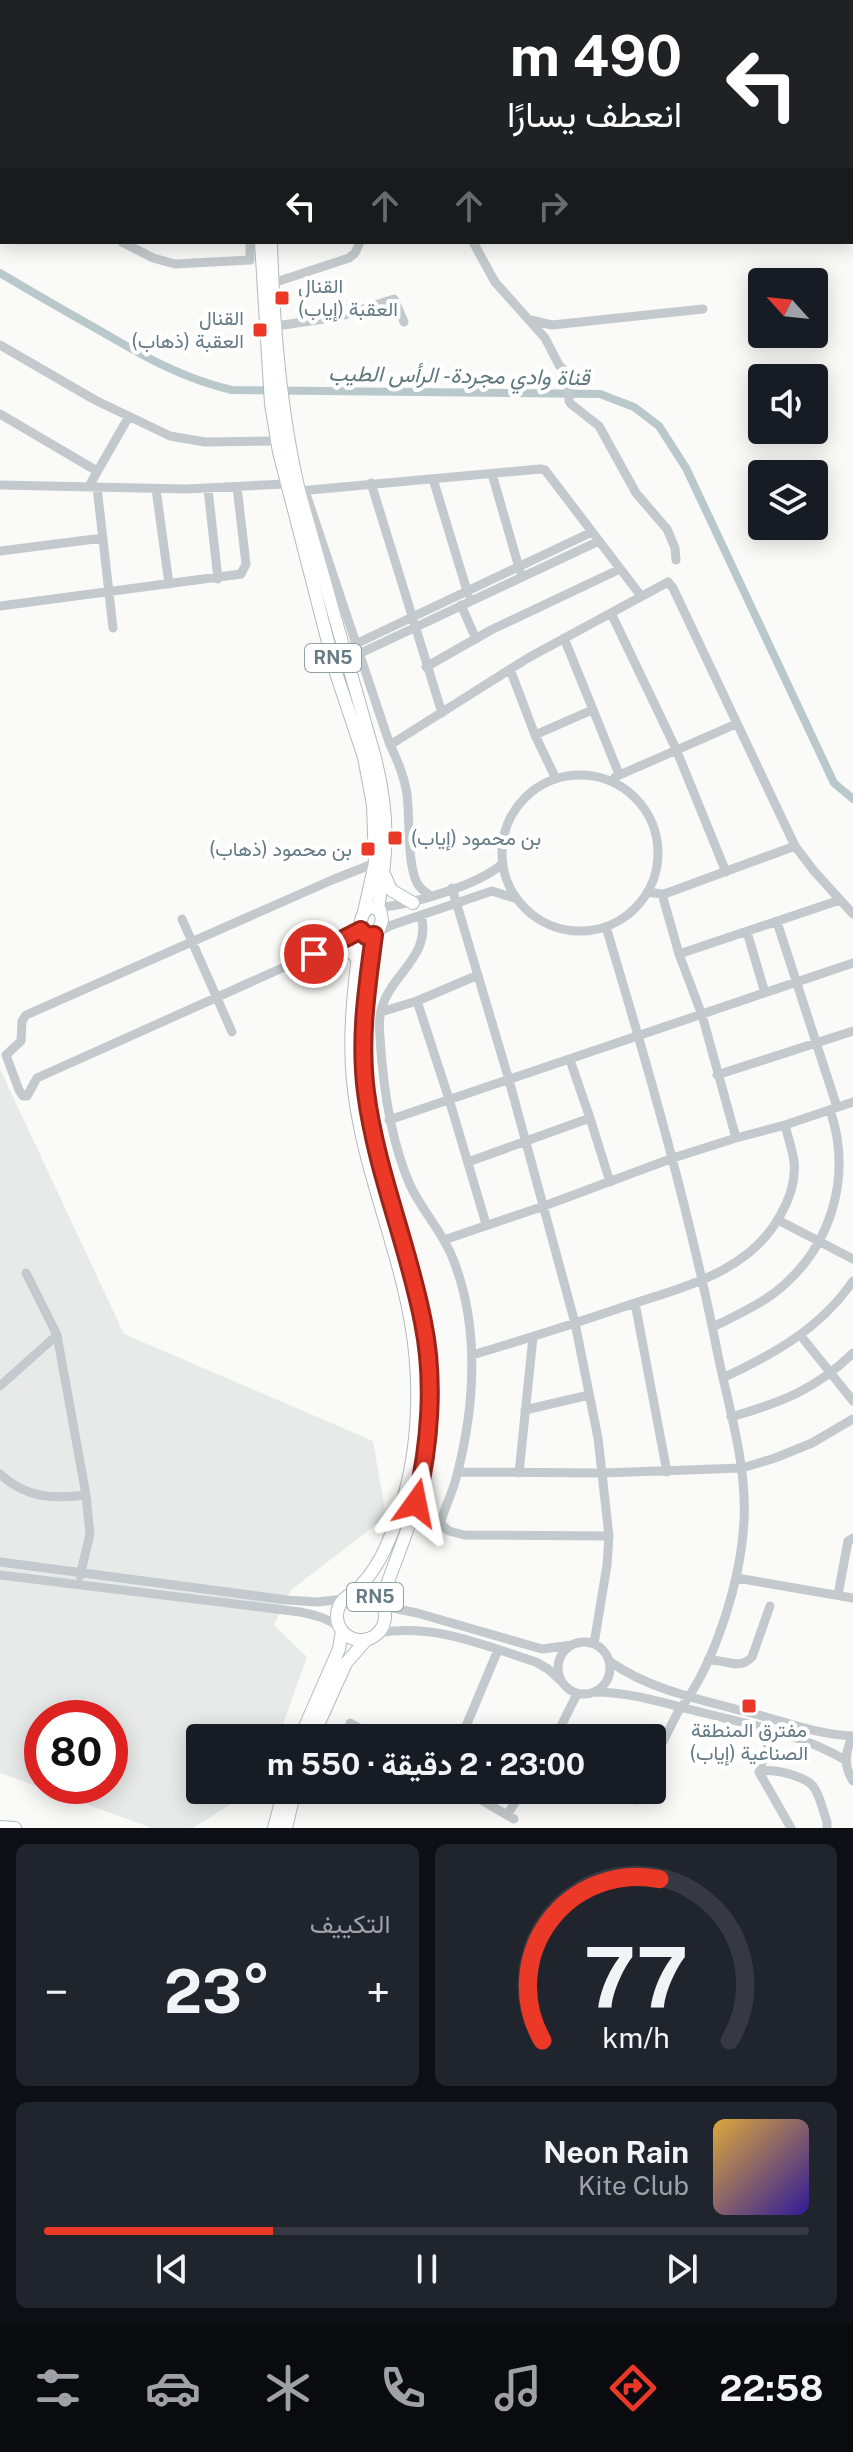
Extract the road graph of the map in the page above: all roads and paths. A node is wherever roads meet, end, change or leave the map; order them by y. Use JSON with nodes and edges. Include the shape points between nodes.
{"nodes":[{"id":1,"x":126,"y":244,"type":"edge"},
{"id":2,"x":250,"y":244,"type":"edge"},
{"id":3,"x":261,"y":244,"type":"edge"},
{"id":4,"x":271,"y":244,"type":"edge"},
{"id":5,"x":359,"y":244,"type":"edge"},
{"id":6,"x":474,"y":244,"type":"edge"},
{"id":7,"x":273,"y":283,"type":"junction"},
{"id":8,"x":703,"y":309,"type":"dead end"},
{"id":9,"x":528,"y":319,"type":"junction"},
{"id":10,"x":404,"y":322,"type":"dead end"},
{"id":11,"x":276,"y":326,"type":"junction"},
{"id":12,"x":0,"y":345,"type":"edge"},
{"id":13,"x":274,"y":367,"type":"junction"},
{"id":14,"x":277,"y":403,"type":"junction"},
{"id":15,"x":0,"y":414,"type":"edge"},
{"id":16,"x":128,"y":418,"type":"junction"},
{"id":17,"x":278,"y":441,"type":"junction"},
{"id":18,"x":97,"y":471,"type":"junction"},
{"id":19,"x":492,"y":474,"type":"junction"},
{"id":20,"x":0,"y":478,"type":"edge"},
{"id":21,"x":433,"y":479,"type":"junction"},
{"id":22,"x":371,"y":483,"type":"junction"},
{"id":23,"x":286,"y":484,"type":"junction"},
{"id":24,"x":0,"y":485,"type":"edge"},
{"id":25,"x":12,"y":485,"type":"junction"},
{"id":26,"x":93,"y":486,"type":"junction"},
{"id":27,"x":237,"y":487,"type":"junction"},
{"id":28,"x":156,"y":489,"type":"junction"},
{"id":29,"x":208,"y":489,"type":"junction"},
{"id":30,"x":302,"y":491,"type":"junction"},
{"id":31,"x":595,"y":536,"type":"junction"},
{"id":32,"x":103,"y":538,"type":"junction"},
{"id":33,"x":0,"y":551,"type":"edge"},
{"id":34,"x":676,"y":560,"type":"dead end"},
{"id":35,"x":620,"y":569,"type":"junction"},
{"id":36,"x":521,"y":572,"type":"junction"},
{"id":37,"x":218,"y":579,"type":"junction"},
{"id":38,"x":169,"y":584,"type":"junction"},
{"id":39,"x":110,"y":590,"type":"junction"},
{"id":40,"x":641,"y":596,"type":"junction"},
{"id":41,"x":466,"y":599,"type":"junction"},
{"id":42,"x":0,"y":606,"type":"edge"},
{"id":43,"x":611,"y":613,"type":"junction"},
{"id":44,"x":413,"y":622,"type":"junction"},
{"id":45,"x":113,"y":628,"type":"dead end"},
{"id":46,"x":564,"y":638,"type":"junction"},
{"id":47,"x":476,"y":639,"type":"junction"},
{"id":48,"x":352,"y":652,"type":"junction"},
{"id":49,"x":426,"y":667,"type":"junction"},
{"id":50,"x":510,"y":669,"type":"junction"},
{"id":51,"x":592,"y":710,"type":"junction"},
{"id":52,"x":442,"y":713,"type":"junction"},
{"id":53,"x":736,"y":724,"type":"junction"},
{"id":54,"x":535,"y":735,"type":"junction"},
{"id":55,"x":390,"y":745,"type":"junction"},
{"id":56,"x":676,"y":749,"type":"junction"},
{"id":57,"x":615,"y":777,"type":"junction"},
{"id":58,"x":556,"y":779,"type":"junction"},
{"id":59,"x":795,"y":846,"type":"junction"},
{"id":60,"x":501,"y":865,"type":"junction"},
{"id":61,"x":379,"y":868,"type":"junction"},
{"id":62,"x":726,"y":872,"type":"junction"},
{"id":63,"x":452,"y":888,"type":"junction"},
{"id":64,"x":647,"y":892,"type":"junction"},
{"id":65,"x":662,"y":894,"type":"junction"},
{"id":66,"x":431,"y":896,"type":"junction"},
{"id":67,"x":515,"y":898,"type":"junction"},
{"id":68,"x":840,"y":900,"type":"junction"},
{"id":69,"x":413,"y":903,"type":"junction"},
{"id":70,"x":457,"y":903,"type":"junction"},
{"id":71,"x":378,"y":908,"type":"junction"},
{"id":72,"x":364,"y":912,"type":"junction"},
{"id":73,"x":853,"y":914,"type":"edge"},
{"id":74,"x":421,"y":915,"type":"junction"},
{"id":75,"x":182,"y":919,"type":"dead end"},
{"id":76,"x":777,"y":922,"type":"junction"},
{"id":77,"x":606,"y":927,"type":"junction"},
{"id":78,"x":361,"y":930,"type":"junction"},
{"id":79,"x":747,"y":932,"type":"junction"},
{"id":80,"x":376,"y":933,"type":"junction"},
{"id":81,"x":192,"y":941,"type":"junction"},
{"id":82,"x":338,"y":943,"type":"junction"},
{"id":83,"x":679,"y":954,"type":"junction"},
{"id":84,"x":359,"y":959,"type":"junction"},
{"id":85,"x":853,"y":963,"type":"edge"},
{"id":86,"x":478,"y":975,"type":"junction"},
{"id":87,"x":797,"y":983,"type":"junction"},
{"id":88,"x":765,"y":993,"type":"junction"},
{"id":89,"x":217,"y":998,"type":"junction"},
{"id":90,"x":417,"y":1001,"type":"junction"},
{"id":91,"x":381,"y":1012,"type":"junction"},
{"id":92,"x":702,"y":1015,"type":"junction"},
{"id":93,"x":853,"y":1031,"type":"edge"},
{"id":94,"x":232,"y":1032,"type":"dead end"},
{"id":95,"x":639,"y":1037,"type":"junction"},
{"id":96,"x":816,"y":1044,"type":"junction"},
{"id":97,"x":570,"y":1060,"type":"junction"},
{"id":98,"x":717,"y":1075,"type":"junction"},
{"id":99,"x":509,"y":1080,"type":"junction"},
{"id":100,"x":449,"y":1099,"type":"junction"},
{"id":101,"x":853,"y":1102,"type":"edge"},
{"id":102,"x":834,"y":1108,"type":"junction"},
{"id":103,"x":590,"y":1118,"type":"junction"},
{"id":104,"x":389,"y":1120,"type":"junction"},
{"id":105,"x":785,"y":1125,"type":"junction"},
{"id":106,"x":736,"y":1138,"type":"junction"},
{"id":107,"x":526,"y":1141,"type":"junction"},
{"id":108,"x":673,"y":1158,"type":"junction"},
{"id":109,"x":468,"y":1162,"type":"junction"},
{"id":110,"x":610,"y":1182,"type":"junction"},
{"id":111,"x":544,"y":1206,"type":"junction"},
{"id":112,"x":778,"y":1220,"type":"junction"},
{"id":113,"x":486,"y":1224,"type":"junction"},
{"id":114,"x":444,"y":1240,"type":"junction"},
{"id":115,"x":820,"y":1242,"type":"junction"},
{"id":116,"x":853,"y":1259,"type":"edge"},
{"id":117,"x":26,"y":1273,"type":"dead end"},
{"id":118,"x":703,"y":1280,"type":"junction"},
{"id":119,"x":853,"y":1281,"type":"edge"},
{"id":120,"x":635,"y":1303,"type":"junction"},
{"id":121,"x":575,"y":1323,"type":"junction"},
{"id":122,"x":713,"y":1327,"type":"junction"},
{"id":123,"x":57,"y":1335,"type":"junction"},
{"id":124,"x":801,"y":1336,"type":"junction"},
{"id":125,"x":533,"y":1337,"type":"junction"},
{"id":126,"x":853,"y":1353,"type":"edge"},
{"id":127,"x":472,"y":1355,"type":"junction"},
{"id":128,"x":832,"y":1374,"type":"junction"},
{"id":129,"x":723,"y":1378,"type":"junction"},
{"id":130,"x":0,"y":1386,"type":"edge"},
{"id":131,"x":589,"y":1395,"type":"junction"},
{"id":132,"x":853,"y":1401,"type":"edge"},
{"id":133,"x":525,"y":1410,"type":"junction"},
{"id":134,"x":731,"y":1417,"type":"junction"},
{"id":135,"x":853,"y":1419,"type":"edge"},
{"id":136,"x":742,"y":1468,"type":"junction"},
{"id":137,"x":458,"y":1472,"type":"junction"},
{"id":138,"x":667,"y":1472,"type":"junction"},
{"id":139,"x":519,"y":1473,"type":"junction"},
{"id":140,"x":603,"y":1473,"type":"junction"},
{"id":141,"x":0,"y":1474,"type":"edge"},
{"id":142,"x":86,"y":1495,"type":"junction"},
{"id":143,"x":609,"y":1536,"type":"junction"},
{"id":144,"x":853,"y":1538,"type":"edge"},
{"id":145,"x":0,"y":1562,"type":"edge"},
{"id":146,"x":848,"y":1570,"type":"edge"},
{"id":147,"x":81,"y":1573,"type":"junction"},
{"id":148,"x":0,"y":1575,"type":"edge"},
{"id":149,"x":737,"y":1578,"type":"junction"},
{"id":150,"x":77,"y":1585,"type":"junction"},
{"id":151,"x":838,"y":1595,"type":"junction"},
{"id":152,"x":348,"y":1596,"type":"junction"},
{"id":153,"x":853,"y":1598,"type":"edge"},
{"id":154,"x":382,"y":1604,"type":"junction"},
{"id":155,"x":770,"y":1606,"type":"dead end"},
{"id":156,"x":341,"y":1629,"type":"junction"},
{"id":157,"x":372,"y":1636,"type":"junction"},
{"id":158,"x":594,"y":1644,"type":"junction"},
{"id":159,"x":572,"y":1645,"type":"junction"},
{"id":160,"x":498,"y":1650,"type":"junction"},
{"id":161,"x":708,"y":1660,"type":"junction"},
{"id":162,"x":609,"y":1661,"type":"junction"},
{"id":163,"x":561,"y":1681,"type":"junction"},
{"id":164,"x":594,"y":1692,"type":"junction"},
{"id":165,"x":577,"y":1694,"type":"junction"},
{"id":166,"x":690,"y":1696,"type":"junction"},
{"id":167,"x":681,"y":1708,"type":"junction"},
{"id":168,"x":306,"y":1724,"type":"edge"},
{"id":169,"x":318,"y":1724,"type":"edge"},
{"id":170,"x":467,"y":1724,"type":"edge"},
{"id":171,"x":562,"y":1724,"type":"edge"},
{"id":172,"x":773,"y":1731,"type":"junction"},
{"id":173,"x":666,"y":1733,"type":"edge"},
{"id":174,"x":853,"y":1736,"type":"edge"},
{"id":175,"x":845,"y":1760,"type":"junction"},
{"id":176,"x":759,"y":1772,"type":"junction"},
{"id":177,"x":853,"y":1781,"type":"edge"},
{"id":178,"x":280,"y":1804,"type":"edge"},
{"id":179,"x":292,"y":1804,"type":"edge"},
{"id":180,"x":488,"y":1804,"type":"edge"},
{"id":181,"x":516,"y":1804,"type":"edge"},
{"id":182,"x":0,"y":1827,"type":"edge"},
{"id":183,"x":15,"y":1828,"type":"edge"},
{"id":184,"x":274,"y":1828,"type":"edge"},
{"id":185,"x":286,"y":1828,"type":"edge"},
{"id":186,"x":791,"y":1828,"type":"edge"},
{"id":187,"x":827,"y":1828,"type":"edge"}],
"edges":[{"from":1,"to":2,"type":"street","via":[[164,262],[186,265],[250,260]]},
{"from":3,"to":13,"type":"highway","number":"RN5"},
{"from":4,"to":7,"type":"highway","number":"RN5"},
{"from":5,"to":7,"type":"street","via":[[349,258]]},
{"from":6,"to":9,"type":"street","via":[[495,282]]},
{"from":7,"to":11,"type":"highway","number":"RN5"},
{"from":8,"to":9,"type":"street","via":[[552,325]]},
{"from":9,"to":34,"type":"street","via":[[568,374],[569,401],[599,426],[636,493],[667,529]]},
{"from":10,"to":11,"type":"street","via":[[394,299],[338,317]]},
{"from":11,"to":13,"type":"highway","number":"RN5"},
{"from":12,"to":16,"type":"street"},
{"from":13,"to":14,"type":"highway","number":"RN5"},
{"from":14,"to":17,"type":"highway","number":"RN5"},
{"from":14,"to":30,"type":"highway","number":"RN5"},
{"from":15,"to":18,"type":"street"},
{"from":16,"to":17,"type":"street","via":[[189,440]]},
{"from":16,"to":18,"type":"street"},
{"from":17,"to":23,"type":"highway","number":"RN5"},
{"from":18,"to":26,"type":"street"},
{"from":19,"to":21,"type":"street"},
{"from":19,"to":31,"type":"street","via":[[545,470]]},
{"from":19,"to":36,"type":"street"},
{"from":20,"to":25,"type":"street"},
{"from":21,"to":22,"type":"street"},
{"from":21,"to":41,"type":"street"},
{"from":22,"to":30,"type":"street"},
{"from":22,"to":44,"type":"street"},
{"from":23,"to":27,"type":"street"},
{"from":23,"to":61,"type":"highway","number":"RN5","via":[[366,768]]},
{"from":24,"to":25,"type":"street"},
{"from":25,"to":26,"type":"street"},
{"from":26,"to":28,"type":"street"},
{"from":26,"to":32,"type":"street"},
{"from":27,"to":29,"type":"street"},
{"from":27,"to":37,"type":"street","via":[[245,569]]},
{"from":28,"to":29,"type":"street"},
{"from":28,"to":38,"type":"street"},
{"from":29,"to":37,"type":"street"},
{"from":30,"to":48,"type":"highway","number":"RN5"},
{"from":31,"to":35,"type":"street"},
{"from":31,"to":36,"type":"street"},
{"from":32,"to":33,"type":"street"},
{"from":32,"to":39,"type":"street"},
{"from":35,"to":40,"type":"street"},
{"from":35,"to":47,"type":"street"},
{"from":36,"to":41,"type":"street"},
{"from":37,"to":38,"type":"street"},
{"from":38,"to":39,"type":"street"},
{"from":39,"to":42,"type":"street"},
{"from":39,"to":45,"type":"street"},
{"from":40,"to":43,"type":"street"},
{"from":40,"to":53,"type":"street","via":[[664,582],[670,584]]},
{"from":41,"to":44,"type":"street"},
{"from":41,"to":47,"type":"street"},
{"from":43,"to":46,"type":"street"},
{"from":43,"to":56,"type":"street"},
{"from":44,"to":48,"type":"street"},
{"from":44,"to":49,"type":"street"},
{"from":46,"to":50,"type":"street"},
{"from":46,"to":51,"type":"street"},
{"from":47,"to":49,"type":"street"},
{"from":48,"to":55,"type":"street"},
{"from":48,"to":61,"type":"highway","number":"RN5","via":[[385,800],[387,827]]},
{"from":49,"to":52,"type":"street"},
{"from":50,"to":52,"type":"street"},
{"from":50,"to":54,"type":"street"},
{"from":51,"to":54,"type":"street"},
{"from":51,"to":57,"type":"street"},
{"from":52,"to":55,"type":"street"},
{"from":53,"to":56,"type":"street"},
{"from":53,"to":59,"type":"street"},
{"from":54,"to":58,"type":"street"},
{"from":55,"to":66,"type":"street","via":[[407,792],[414,872],[418,886]]},
{"from":56,"to":57,"type":"street"},
{"from":56,"to":62,"type":"street"},
{"from":57,"to":58,"type":"street"},
{"from":57,"to":64,"type":"street","via":[[653,825],[657,866]]},
{"from":58,"to":60,"type":"street","via":[[516,809]]},
{"from":59,"to":62,"type":"street"},
{"from":59,"to":68,"type":"street"},
{"from":60,"to":63,"type":"street"},
{"from":60,"to":67,"type":"street"},
{"from":61,"to":69,"type":"highway","via":[[391,890]]},
{"from":61,"to":71,"type":"highway","number":"RN5"},
{"from":61,"to":72,"type":"highway","number":"RN5"},
{"from":61,"to":81,"type":"street","via":[[332,880]]},
{"from":62,"to":65,"type":"street"},
{"from":63,"to":66,"type":"street"},
{"from":63,"to":70,"type":"street"},
{"from":64,"to":65,"type":"street"},
{"from":64,"to":77,"type":"street","via":[[624,918]]},
{"from":65,"to":83,"type":"street"},
{"from":66,"to":69,"type":"street"},
{"from":67,"to":70,"type":"street","via":[[492,891]]},
{"from":67,"to":77,"type":"street","via":[[542,922],[583,930]]},
{"from":68,"to":73,"type":"street"},
{"from":68,"to":76,"type":"street"},
{"from":69,"to":71,"type":"street"},
{"from":70,"to":74,"type":"street"},
{"from":70,"to":86,"type":"street"},
{"from":71,"to":72,"type":"highway"},
{"from":71,"to":80,"type":"highway","number":"RN5","via":[[382,920]]},
{"from":72,"to":78,"type":"highway","number":"RN5"},
{"from":74,"to":80,"type":"street"},
{"from":74,"to":91,"type":"street","via":[[424,931],[418,950]]},
{"from":75,"to":81,"type":"street"},
{"from":76,"to":79,"type":"street"},
{"from":76,"to":87,"type":"street"},
{"from":77,"to":95,"type":"street"},
{"from":78,"to":80,"type":"highway","via":[[366,936]]},
{"from":78,"to":82,"type":"street"},
{"from":78,"to":84,"type":"highway","number":"RN5"},
{"from":79,"to":83,"type":"street"},
{"from":79,"to":88,"type":"street"},
{"from":80,"to":154,"type":"highway","number":"RN5","via":[[364,1014],[366,1093],[424,1324],[429,1390],[420,1486]]},
{"from":81,"to":89,"type":"street"},
{"from":81,"to":89,"type":"street","via":[[23,1018],[21,1041],[6,1055],[19,1090],[27,1096],[37,1078]]},
{"from":82,"to":84,"type":"highway"},
{"from":82,"to":89,"type":"street"},
{"from":83,"to":92,"type":"street"},
{"from":84,"to":152,"type":"highway","number":"RN5","via":[[351,1031],[353,1080],[366,1153],[410,1315],[417,1399],[400,1510],[373,1573]]},
{"from":85,"to":87,"type":"street"},
{"from":86,"to":90,"type":"street"},
{"from":86,"to":99,"type":"street"},
{"from":87,"to":88,"type":"street"},
{"from":87,"to":96,"type":"street"},
{"from":88,"to":92,"type":"street"},
{"from":89,"to":94,"type":"street"},
{"from":90,"to":91,"type":"street"},
{"from":90,"to":100,"type":"street"},
{"from":91,"to":104,"type":"street"},
{"from":92,"to":95,"type":"street"},
{"from":92,"to":98,"type":"street"},
{"from":93,"to":96,"type":"street"},
{"from":95,"to":97,"type":"street"},
{"from":95,"to":108,"type":"street"},
{"from":96,"to":98,"type":"street"},
{"from":96,"to":102,"type":"street"},
{"from":97,"to":99,"type":"street"},
{"from":97,"to":103,"type":"street"},
{"from":98,"to":106,"type":"street"},
{"from":99,"to":100,"type":"street"},
{"from":99,"to":107,"type":"street"},
{"from":100,"to":104,"type":"street"},
{"from":100,"to":109,"type":"street"},
{"from":101,"to":102,"type":"street"},
{"from":102,"to":105,"type":"street"},
{"from":102,"to":115,"type":"street","via":[[839,1170]]},
{"from":103,"to":107,"type":"street"},
{"from":103,"to":110,"type":"street"},
{"from":104,"to":114,"type":"street","via":[[412,1188]]},
{"from":105,"to":106,"type":"street"},
{"from":105,"to":112,"type":"street","via":[[794,1171]]},
{"from":106,"to":108,"type":"street"},
{"from":107,"to":109,"type":"street"},
{"from":107,"to":111,"type":"street"},
{"from":108,"to":110,"type":"street"},
{"from":108,"to":118,"type":"street"},
{"from":109,"to":113,"type":"street"},
{"from":110,"to":111,"type":"street"},
{"from":111,"to":113,"type":"street"},
{"from":111,"to":121,"type":"street"},
{"from":112,"to":115,"type":"street"},
{"from":112,"to":118,"type":"street","via":[[744,1257]]},
{"from":113,"to":114,"type":"street"},
{"from":114,"to":127,"type":"street","via":[[465,1299]]},
{"from":115,"to":116,"type":"street"},
{"from":115,"to":122,"type":"street","via":[[772,1295]]},
{"from":117,"to":123,"type":"street"},
{"from":118,"to":120,"type":"street"},
{"from":118,"to":122,"type":"street"},
{"from":119,"to":124,"type":"street"},
{"from":120,"to":121,"type":"street"},
{"from":120,"to":138,"type":"street"},
{"from":121,"to":125,"type":"street"},
{"from":121,"to":131,"type":"street"},
{"from":122,"to":129,"type":"street"},
{"from":123,"to":130,"type":"street"},
{"from":123,"to":142,"type":"street"},
{"from":124,"to":128,"type":"street"},
{"from":124,"to":129,"type":"street"},
{"from":125,"to":127,"type":"street"},
{"from":125,"to":133,"type":"street"},
{"from":126,"to":128,"type":"street"},
{"from":127,"to":137,"type":"street"},
{"from":128,"to":132,"type":"street"},
{"from":128,"to":134,"type":"street","via":[[773,1405]]},
{"from":129,"to":134,"type":"street"},
{"from":131,"to":133,"type":"street"},
{"from":131,"to":140,"type":"street"},
{"from":133,"to":139,"type":"street"},
{"from":134,"to":136,"type":"street"},
{"from":135,"to":136,"type":"street","via":[[812,1443]]},
{"from":136,"to":138,"type":"street"},
{"from":136,"to":149,"type":"street","via":[[744,1522]]},
{"from":137,"to":139,"type":"street"},
{"from":137,"to":143,"type":"street","via":[[441,1521],[449,1531]]},
{"from":138,"to":140,"type":"street"},
{"from":139,"to":140,"type":"street"},
{"from":140,"to":143,"type":"street"},
{"from":141,"to":142,"type":"street","via":[[38,1496]]},
{"from":142,"to":147,"type":"street","via":[[90,1543]]},
{"from":143,"to":158,"type":"street"},
{"from":144,"to":146,"type":"street","via":[[848,1541]]},
{"from":145,"to":147,"type":"street"},
{"from":146,"to":151,"type":"street"},
{"from":147,"to":150,"type":"street"},
{"from":147,"to":152,"type":"street","via":[[287,1600],[318,1602]]},
{"from":148,"to":150,"type":"street"},
{"from":149,"to":151,"type":"street"},
{"from":149,"to":161,"type":"street"},
{"from":150,"to":156,"type":"street","via":[[300,1612],[323,1617]]},
{"from":151,"to":153,"type":"street"},
{"from":152,"to":154,"type":"highway","number":"RN5","via":[[368,1593]]},
{"from":152,"to":156,"type":"highway","number":"RN5","via":[[337,1613]]},
{"from":154,"to":157,"type":"highway","number":"RN5","via":[[384,1620]]},
{"from":154,"to":159,"type":"street","via":[[542,1649]]},
{"from":155,"to":161,"type":"street","via":[[745,1664]]},
{"from":156,"to":157,"type":"highway","number":"RN5","via":[[350,1637]]},
{"from":156,"to":168,"type":"highway","number":"RN5","via":[[339,1649]]},
{"from":157,"to":160,"type":"street","via":[[421,1629]]},
{"from":157,"to":169,"type":"highway","number":"RN5","via":[[346,1663]]},
{"from":158,"to":159,"type":"street"},
{"from":158,"to":162,"type":"street"},
{"from":159,"to":163,"type":"street","via":[[560,1657]]},
{"from":160,"to":163,"type":"street","via":[[542,1665]]},
{"from":160,"to":170,"type":"street"},
{"from":161,"to":166,"type":"street"},
{"from":162,"to":164,"type":"street","via":[[607,1680]]},
{"from":162,"to":166,"type":"street","via":[[634,1677]]},
{"from":163,"to":165,"type":"street"},
{"from":164,"to":165,"type":"street"},
{"from":164,"to":167,"type":"street"},
{"from":165,"to":171,"type":"street"},
{"from":166,"to":167,"type":"street"},
{"from":166,"to":174,"type":"street","via":[[828,1734]]},
{"from":167,"to":172,"type":"street"},
{"from":167,"to":173,"type":"street"},
{"from":172,"to":175,"type":"street","via":[[821,1746]]},
{"from":172,"to":176,"type":"street"},
{"from":174,"to":175,"type":"street"},
{"from":175,"to":177,"type":"street"},
{"from":176,"to":186,"type":"street"},
{"from":176,"to":187,"type":"street","via":[[772,1769],[810,1783]]},
{"from":178,"to":184,"type":"highway"},
{"from":179,"to":185,"type":"highway"},
{"from":180,"to":181,"type":"street","via":[[510,1817]]},
{"from":182,"to":183,"type":"highway"}]}
